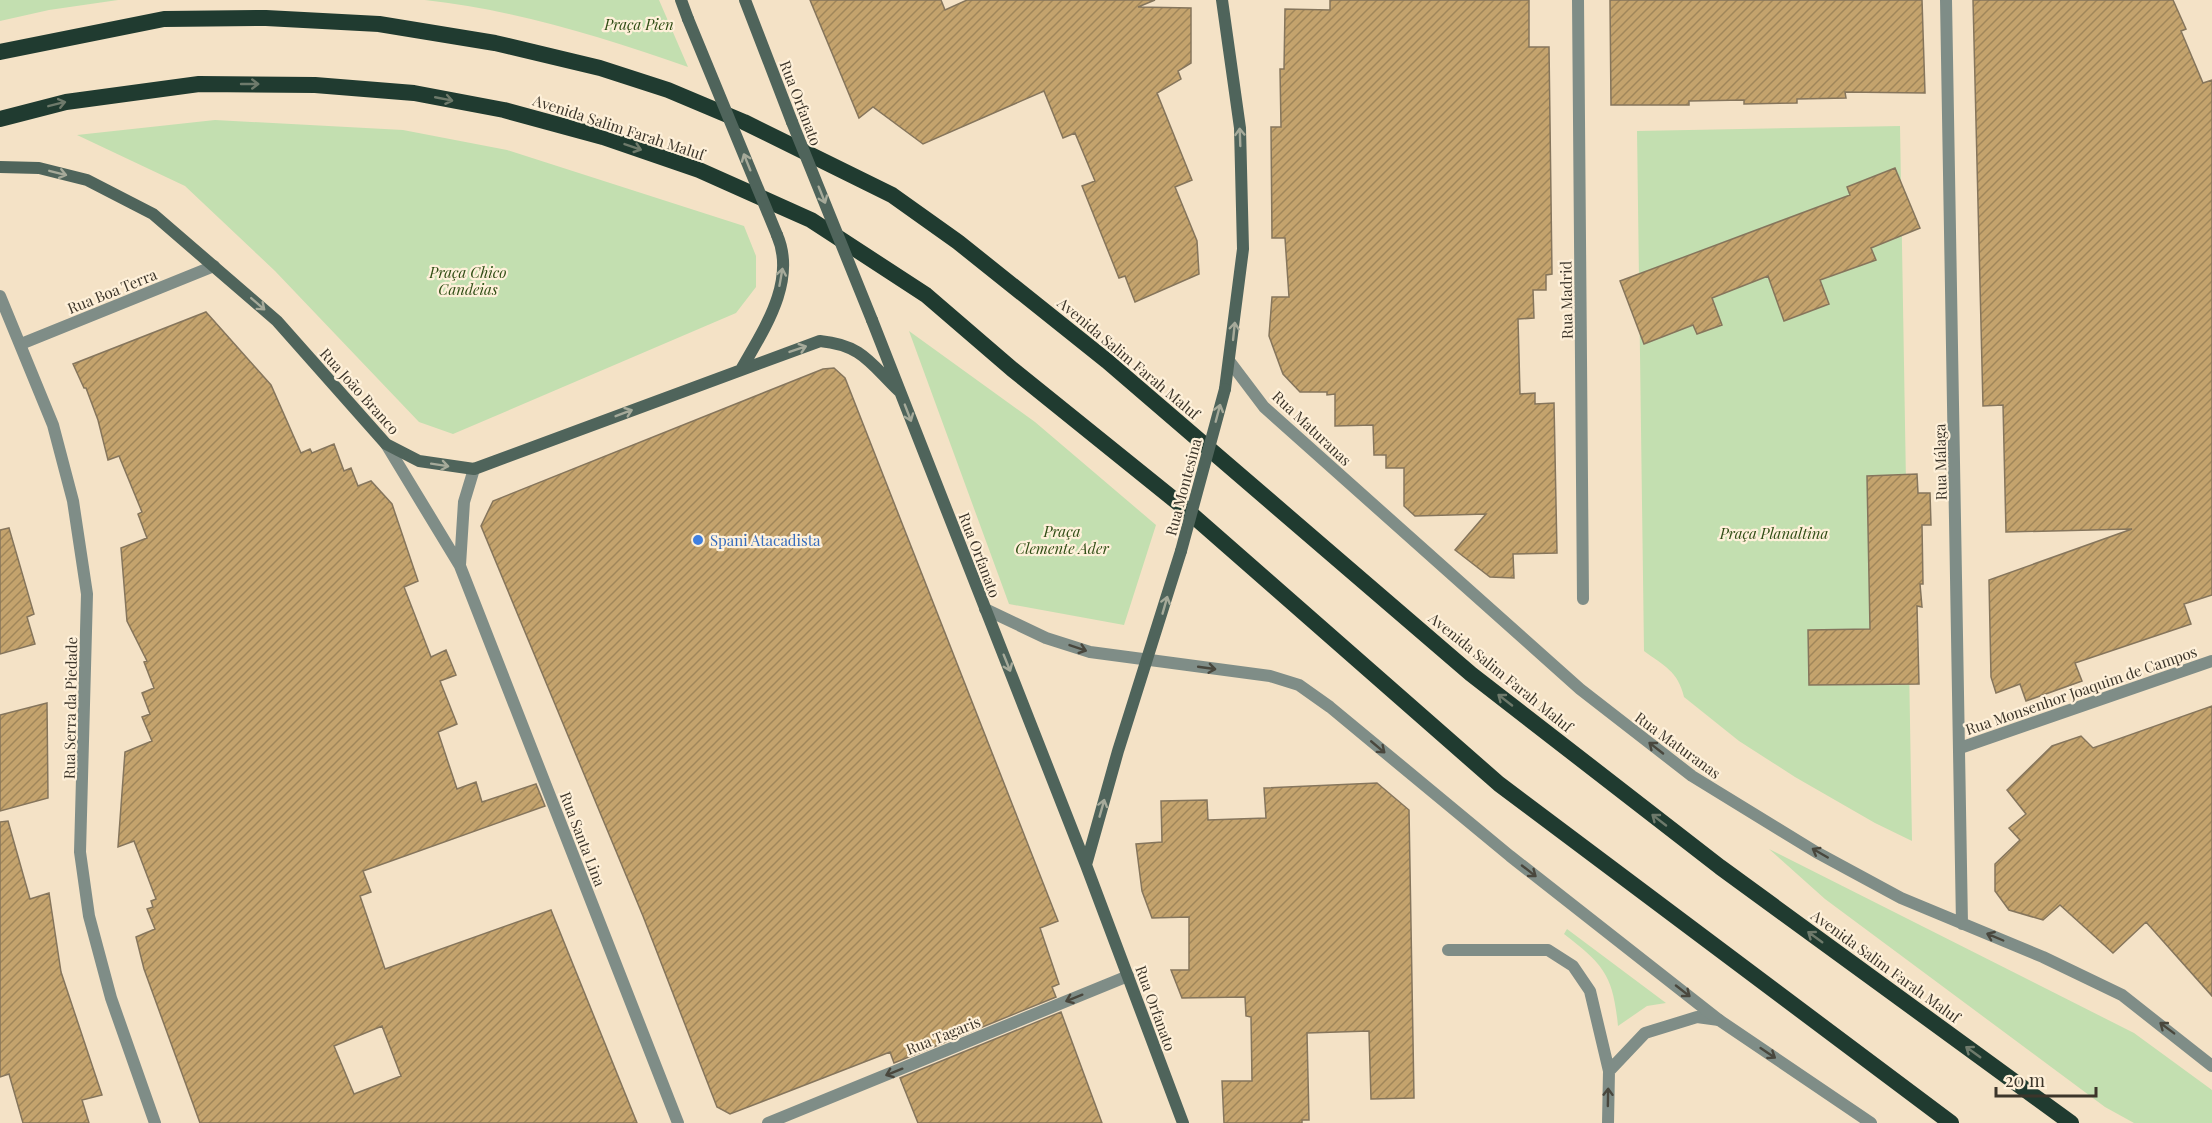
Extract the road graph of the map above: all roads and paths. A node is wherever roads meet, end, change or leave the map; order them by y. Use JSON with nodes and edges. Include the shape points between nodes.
{"nodes":[{"id":1,"x":681,"y":0,"type":"edge"},
{"id":2,"x":745,"y":0,"type":"edge"},
{"id":3,"x":1222,"y":0,"type":"edge"},
{"id":4,"x":1578,"y":0,"type":"edge"},
{"id":5,"x":1946,"y":0,"type":"edge"},
{"id":6,"x":0,"y":52,"type":"edge"},
{"id":7,"x":0,"y":119,"type":"edge"},
{"id":8,"x":0,"y":167,"type":"edge"},
{"id":9,"x":214,"y":266,"type":"junction"},
{"id":10,"x":0,"y":296,"type":"edge"},
{"id":11,"x":21,"y":344,"type":"junction"},
{"id":12,"x":1230,"y":362,"type":"junction"},
{"id":13,"x":742,"y":368,"type":"junction"},
{"id":14,"x":900,"y":391,"type":"junction"},
{"id":15,"x":386,"y":444,"type":"junction"},
{"id":16,"x":474,"y":469,"type":"junction"},
{"id":17,"x":460,"y":566,"type":"junction"},
{"id":18,"x":1583,"y":599,"type":"dead end"},
{"id":19,"x":985,"y":609,"type":"junction"},
{"id":20,"x":1149,"y":660,"type":"junction"},
{"id":21,"x":2212,"y":661,"type":"edge"},
{"id":22,"x":1960,"y":748,"type":"junction"},
{"id":23,"x":1086,"y":865,"type":"junction"},
{"id":24,"x":1962,"y":924,"type":"junction"},
{"id":25,"x":1448,"y":950,"type":"dead end"},
{"id":26,"x":1128,"y":976,"type":"junction"},
{"id":27,"x":1719,"y":1020,"type":"junction"},
{"id":28,"x":2212,"y":1065,"type":"edge"},
{"id":29,"x":1609,"y":1071,"type":"junction"},
{"id":30,"x":155,"y":1123,"type":"edge"},
{"id":31,"x":678,"y":1123,"type":"edge"},
{"id":32,"x":768,"y":1123,"type":"edge"},
{"id":33,"x":1183,"y":1123,"type":"edge"},
{"id":34,"x":1608,"y":1123,"type":"edge"},
{"id":35,"x":1871,"y":1123,"type":"edge"},
{"id":36,"x":1951,"y":1123,"type":"edge"},
{"id":37,"x":2071,"y":1123,"type":"edge"}],
"edges":[{"from":13,"to":1,"type":"main road","one_way":true,"bridge":true,"via":[[774,311],[784,261],[777,235]]},
{"from":2,"to":14,"type":"main road","name":"Rua Orfanato","one_way":true,"bridge":true},
{"from":12,"to":3,"type":"main road","name":"Rua Montesina","one_way":true,"via":[[1243,249],[1240,128]]},
{"from":4,"to":18,"type":"street","name":"Rua Madrid"},
{"from":5,"to":22,"type":"street","name":"Rua Málaga"},
{"from":37,"to":6,"type":"highway","name":"Avenida Salim Farah Maluf","one_way":true,"via":[[1720,867],[1490,688],[1107,361],[958,242],[892,195],[744,122],[668,90],[600,68],[495,43],[391,26],[266,18],[164,19]]},
{"from":7,"to":36,"type":"highway","name":"Avenida Salim Farah Maluf","one_way":true,"via":[[66,102],[199,84],[315,85],[414,93],[504,110],[603,137],[699,170],[811,220],[926,296],[1182,506],[1499,784]]},
{"from":8,"to":9,"type":"main road","name":"Rua João Branco","one_way":true,"via":[[39,168],[87,180],[153,214]]},
{"from":9,"to":11,"type":"street","name":"Rua Boa Terra"},
{"from":9,"to":15,"type":"main road","name":"Rua João Branco","one_way":true,"via":[[277,321]]},
{"from":10,"to":11,"type":"street","name":"Rua Serra da Piedade"},
{"from":11,"to":30,"type":"street","name":"Rua Serra da Piedade","via":[[53,425],[73,501],[87,594],[80,852],[88,916],[111,998]]},
{"from":20,"to":12,"type":"main road","name":"Rua Montesina","one_way":true,"bridge":true},
{"from":24,"to":12,"type":"street","name":"Rua Maturanas","one_way":true,"via":[[1901,898],[1816,852],[1692,776],[1580,689],[1264,407]]},
{"from":13,"to":14,"type":"main road","name":"Rua João Branco","one_way":true,"via":[[820,341],[843,344],[859,352]]},
{"from":16,"to":13,"type":"main road","name":"Rua João Branco","one_way":true},
{"from":14,"to":19,"type":"main road","name":"Rua Orfanato","one_way":true},
{"from":15,"to":16,"type":"main road","name":"Rua João Branco","one_way":true,"via":[[419,461]]},
{"from":15,"to":17,"type":"street","name":"Rua Santa Lina"},
{"from":16,"to":17,"type":"street","name":"Rua Santa Lina","via":[[460,527]]},
{"from":17,"to":31,"type":"street","name":"Rua Santa Lina"},
{"from":19,"to":20,"type":"street","one_way":true,"via":[[1046,638],[1089,652]]},
{"from":19,"to":23,"type":"main road","name":"Rua Orfanato","one_way":true},
{"from":23,"to":20,"type":"main road","name":"Rua Montesina","one_way":true},
{"from":20,"to":27,"type":"street","one_way":true,"via":[[1270,676],[1299,685]]},
{"from":21,"to":22,"type":"street","name":"Rua Monsenhor Joaquim de Campos"},
{"from":22,"to":24,"type":"street","name":"Rua Málaga"},
{"from":23,"to":26,"type":"main road","name":"Rua Orfanato"},
{"from":28,"to":24,"type":"street","name":"Rua Maturanas","one_way":true,"via":[[2122,995]]},
{"from":25,"to":29,"type":"street","via":[[1548,950],[1573,966],[1590,992]]},
{"from":26,"to":32,"type":"street","name":"Rua Tagaris","one_way":true},
{"from":26,"to":33,"type":"main road","name":"Rua Orfanato"},
{"from":27,"to":29,"type":"street","via":[[1697,1017],[1645,1033]]},
{"from":27,"to":35,"type":"street","one_way":true},
{"from":34,"to":29,"type":"street","one_way":true}]}
